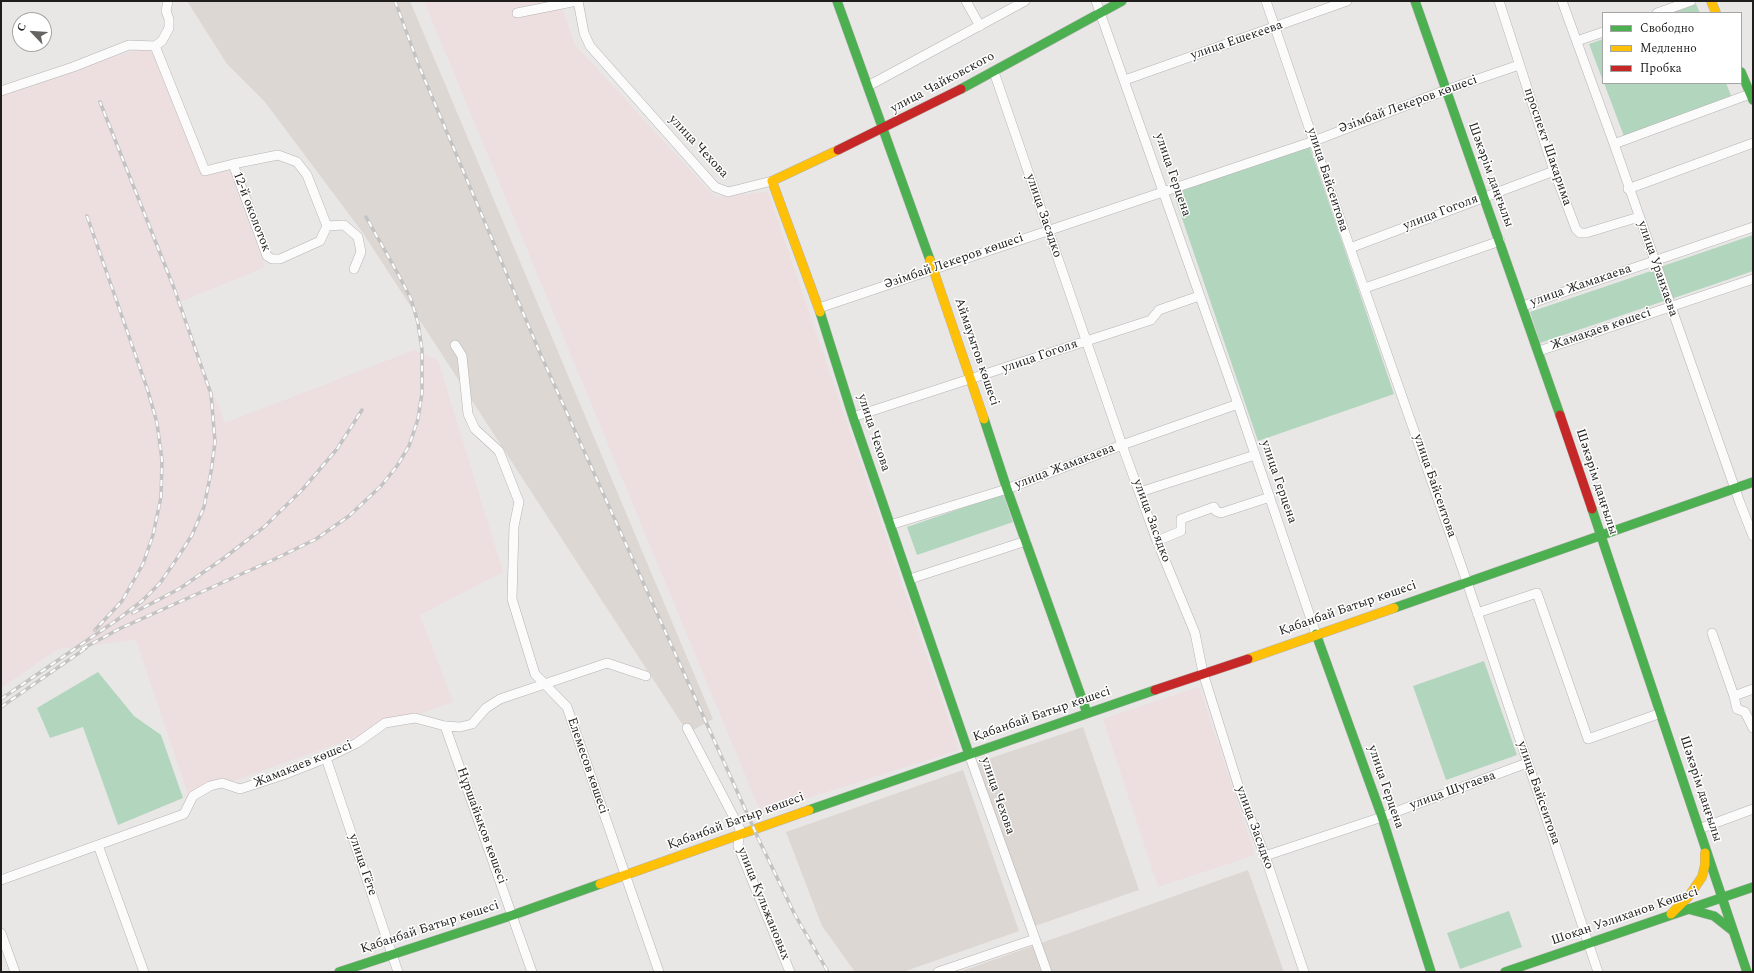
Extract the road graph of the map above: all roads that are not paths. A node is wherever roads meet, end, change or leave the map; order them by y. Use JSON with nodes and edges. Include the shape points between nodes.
{"nodes":[{"id":1,"x":168,"y":1,"type":"edge"},
{"id":2,"x":578,"y":1,"type":"edge"},
{"id":3,"x":837,"y":1,"type":"edge"},
{"id":4,"x":966,"y":1,"type":"edge"},
{"id":5,"x":1025,"y":1,"type":"edge"},
{"id":6,"x":1096,"y":1,"type":"edge"},
{"id":7,"x":1122,"y":1,"type":"edge"},
{"id":8,"x":1266,"y":1,"type":"edge"},
{"id":9,"x":1348,"y":1,"type":"edge"},
{"id":10,"x":1415,"y":1,"type":"edge"},
{"id":11,"x":1499,"y":1,"type":"edge"},
{"id":12,"x":1562,"y":1,"type":"edge"},
{"id":13,"x":1691,"y":1,"type":"edge"},
{"id":14,"x":1711,"y":1,"type":"edge"},
{"id":15,"x":1101,"y":12,"type":"junction"},
{"id":16,"x":1660,"y":12,"type":"edge"},
{"id":17,"x":1716,"y":12,"type":"edge"},
{"id":18,"x":517,"y":13,"type":"dead end"},
{"id":19,"x":980,"y":26,"type":"junction"},
{"id":20,"x":1276,"y":28,"type":"junction"},
{"id":21,"x":1602,"y":32,"type":"edge"},
{"id":22,"x":1577,"y":41,"type":"junction"},
{"id":23,"x":155,"y":46,"type":"junction"},
{"id":24,"x":1519,"y":65,"type":"junction"},
{"id":25,"x":994,"y":72,"type":"junction"},
{"id":26,"x":1742,"y":74,"type":"edge"},
{"id":27,"x":1125,"y":80,"type":"junction"},
{"id":28,"x":868,"y":86,"type":"junction"},
{"id":29,"x":1446,"y":90,"type":"junction"},
{"id":30,"x":1,"y":91,"type":"edge"},
{"id":31,"x":1752,"y":97,"type":"edge"},
{"id":32,"x":883,"y":129,"type":"junction"},
{"id":33,"x":1314,"y":141,"type":"junction"},
{"id":34,"x":1753,"y":143,"type":"edge"},
{"id":35,"x":1614,"y":144,"type":"junction"},
{"id":36,"x":232,"y":164,"type":"junction"},
{"id":37,"x":1554,"y":171,"type":"junction"},
{"id":38,"x":772,"y":180,"type":"junction"},
{"id":39,"x":1628,"y":189,"type":"junction"},
{"id":40,"x":1164,"y":192,"type":"junction"},
{"id":41,"x":1484,"y":197,"type":"junction"},
{"id":42,"x":1639,"y":217,"type":"junction"},
{"id":43,"x":327,"y":226,"type":"junction"},
{"id":44,"x":1753,"y":227,"type":"edge"},
{"id":45,"x":1048,"y":231,"type":"junction"},
{"id":46,"x":1500,"y":241,"type":"junction"},
{"id":47,"x":1350,"y":248,"type":"junction"},
{"id":48,"x":1654,"y":261,"type":"junction"},
{"id":49,"x":354,"y":269,"type":"dead end"},
{"id":50,"x":933,"y":269,"type":"junction"},
{"id":51,"x":1753,"y":279,"type":"edge"},
{"id":52,"x":1365,"y":288,"type":"junction"},
{"id":53,"x":1199,"y":296,"type":"junction"},
{"id":54,"x":1523,"y":306,"type":"junction"},
{"id":55,"x":1670,"y":307,"type":"junction"},
{"id":56,"x":819,"y":308,"type":"junction"},
{"id":57,"x":1086,"y":341,"type":"junction"},
{"id":58,"x":455,"y":345,"type":"dead end"},
{"id":59,"x":1539,"y":351,"type":"junction"},
{"id":60,"x":972,"y":380,"type":"junction"},
{"id":61,"x":1238,"y":404,"type":"junction"},
{"id":62,"x":853,"y":417,"type":"junction"},
{"id":63,"x":1122,"y":445,"type":"junction"},
{"id":64,"x":1255,"y":454,"type":"junction"},
{"id":65,"x":1753,"y":482,"type":"edge"},
{"id":66,"x":1007,"y":489,"type":"junction"},
{"id":67,"x":1735,"y":489,"type":"junction"},
{"id":68,"x":1140,"y":492,"type":"junction"},
{"id":69,"x":1270,"y":497,"type":"junction"},
{"id":70,"x":890,"y":525,"type":"junction"},
{"id":71,"x":1753,"y":536,"type":"edge"},
{"id":72,"x":1600,"y":537,"type":"junction"},
{"id":73,"x":1026,"y":541,"type":"junction"},
{"id":74,"x":1157,"y":541,"type":"junction"},
{"id":75,"x":910,"y":579,"type":"junction"},
{"id":76,"x":1467,"y":582,"type":"junction"},
{"id":77,"x":1477,"y":612,"type":"junction"},
{"id":78,"x":1712,"y":633,"type":"dead end"},
{"id":79,"x":1316,"y":634,"type":"junction"},
{"id":80,"x":1203,"y":673,"type":"junction"},
{"id":81,"x":646,"y":676,"type":"dead end"},
{"id":82,"x":545,"y":684,"type":"junction"},
{"id":83,"x":1753,"y":689,"type":"edge"},
{"id":84,"x":1734,"y":696,"type":"junction"},
{"id":85,"x":1087,"y":713,"type":"junction"},
{"id":86,"x":1661,"y":713,"type":"junction"},
{"id":87,"x":445,"y":726,"type":"junction"},
{"id":88,"x":687,"y":728,"type":"dead end"},
{"id":89,"x":1753,"y":728,"type":"edge"},
{"id":90,"x":968,"y":754,"type":"junction"},
{"id":91,"x":326,"y":758,"type":"junction"},
{"id":92,"x":1527,"y":763,"type":"junction"},
{"id":93,"x":1753,"y":809,"type":"edge"},
{"id":94,"x":1382,"y":817,"type":"junction"},
{"id":95,"x":1699,"y":829,"type":"junction"},
{"id":96,"x":740,"y":834,"type":"junction"},
{"id":97,"x":98,"y":845,"type":"junction"},
{"id":98,"x":1705,"y":847,"type":"junction"},
{"id":99,"x":1265,"y":856,"type":"junction"},
{"id":100,"x":626,"y":875,"type":"junction"},
{"id":101,"x":1,"y":880,"type":"edge"},
{"id":102,"x":1753,"y":887,"type":"edge"},
{"id":103,"x":1722,"y":897,"type":"junction"},
{"id":104,"x":1688,"y":909,"type":"junction"},
{"id":105,"x":1671,"y":914,"type":"junction"},
{"id":106,"x":513,"y":915,"type":"junction"},
{"id":107,"x":1733,"y":931,"type":"junction"},
{"id":108,"x":1,"y":933,"type":"edge"},
{"id":109,"x":1035,"y":939,"type":"junction"},
{"id":110,"x":1589,"y":943,"type":"junction"},
{"id":111,"x":392,"y":954,"type":"junction"},
{"id":112,"x":14,"y":972,"type":"edge"},
{"id":113,"x":144,"y":972,"type":"edge"},
{"id":114,"x":339,"y":972,"type":"edge"},
{"id":115,"x":398,"y":972,"type":"edge"},
{"id":116,"x":532,"y":972,"type":"edge"},
{"id":117,"x":659,"y":972,"type":"edge"},
{"id":118,"x":790,"y":972,"type":"edge"},
{"id":119,"x":938,"y":972,"type":"edge"},
{"id":120,"x":1047,"y":972,"type":"edge"},
{"id":121,"x":1304,"y":972,"type":"edge"},
{"id":122,"x":1431,"y":972,"type":"edge"},
{"id":123,"x":1505,"y":972,"type":"edge"},
{"id":124,"x":1598,"y":972,"type":"edge"},
{"id":125,"x":1747,"y":972,"type":"edge"}],
"edges":[{"from":1,"to":23,"type":"street","via":[[166,11],[169,28],[162,41]]},
{"from":2,"to":18,"type":"street","name":"улица Чехова"},
{"from":2,"to":38,"type":"street","name":"улица Чехова","via":[[584,32],[590,46],[715,187],[728,192]]},
{"from":3,"to":28,"type":"main road","name":"Аймауытов көшесі"},
{"from":4,"to":19,"type":"street"},
{"from":5,"to":19,"type":"street"},
{"from":6,"to":15,"type":"street","name":"улица Герцена"},
{"from":7,"to":15,"type":"main road","name":"улица Чайковского"},
{"from":8,"to":20,"type":"street","name":"улица Байсеитова"},
{"from":9,"to":20,"type":"street","name":"улица Ешекеева"},
{"from":10,"to":29,"type":"main road","name":"Шәкәрім даңғылы"},
{"from":11,"to":24,"type":"street","name":"проспект Шакарима"},
{"from":12,"to":22,"type":"street","name":"улица Уранхаева"},
{"from":13,"to":16,"type":"street"},
{"from":14,"to":17,"type":"main road"},
{"from":15,"to":25,"type":"main road","name":"улица Чайковского"},
{"from":15,"to":27,"type":"street","name":"улица Герцена"},
{"from":19,"to":28,"type":"street"},
{"from":20,"to":27,"type":"street","name":"улица Ешекеева"},
{"from":20,"to":33,"type":"street","name":"улица Байсеитова"},
{"from":21,"to":22,"type":"street"},
{"from":22,"to":35,"type":"street","name":"улица Уранхаева"},
{"from":23,"to":30,"type":"street","via":[[129,44]]},
{"from":23,"to":36,"type":"street","via":[[205,171]]},
{"from":24,"to":29,"type":"street","name":"Әзімбай Лекеров көшесі"},
{"from":24,"to":37,"type":"street","name":"проспект Шакарима"},
{"from":25,"to":32,"type":"main road","name":"улица Чайковского"},
{"from":25,"to":45,"type":"street","name":"улица Засядко"},
{"from":26,"to":31,"type":"main road"},
{"from":27,"to":40,"type":"street","name":"улица Герцена"},
{"from":28,"to":32,"type":"main road","name":"Аймауытов көшесі"},
{"from":29,"to":33,"type":"street","name":"Әзімбай Лекеров көшесі"},
{"from":29,"to":41,"type":"main road","name":"Шәкәрім даңғылы"},
{"from":31,"to":35,"type":"street"},
{"from":32,"to":38,"type":"main road","name":"улица Чайковского"},
{"from":32,"to":50,"type":"main road","name":"Аймауытов көшесі"},
{"from":33,"to":40,"type":"street","name":"Әзімбай Лекеров көшесі"},
{"from":33,"to":47,"type":"street","name":"улица Байсеитова"},
{"from":34,"to":39,"type":"street"},
{"from":35,"to":39,"type":"street","name":"улица Уранхаева"},
{"from":36,"to":43,"type":"street","via":[[278,155],[297,162],[307,175]]},
{"from":36,"to":43,"type":"street","name":"12-й околоток","via":[[267,256],[280,260],[315,244],[320,241]]},
{"from":37,"to":41,"type":"street","name":"улица Гоголя"},
{"from":37,"to":42,"type":"street","name":"проспект Шакарима","via":[[1576,229],[1580,233]]},
{"from":38,"to":56,"type":"main road","name":"улица Чехова"},
{"from":39,"to":42,"type":"street","name":"улица Уранхаева"},
{"from":40,"to":45,"type":"street","name":"Әзімбай Лекеров көшесі"},
{"from":40,"to":53,"type":"street","name":"улица Герцена"},
{"from":41,"to":46,"type":"main road","name":"Шәкәрім даңғылы"},
{"from":41,"to":47,"type":"street","name":"улица Гоголя"},
{"from":42,"to":48,"type":"street","name":"улица Уранхаева"},
{"from":43,"to":49,"type":"street","via":[[344,225],[358,237],[361,252]]},
{"from":44,"to":48,"type":"street","name":"улица Жамакаева"},
{"from":45,"to":50,"type":"street","name":"Әзімбай Лекеров көшесі"},
{"from":45,"to":57,"type":"street","name":"улица Засядко"},
{"from":46,"to":52,"type":"street"},
{"from":46,"to":54,"type":"main road","name":"Шәкәрім даңғылы"},
{"from":47,"to":52,"type":"street","name":"улица Байсеитова"},
{"from":48,"to":54,"type":"street","name":"улица Жамакаева"},
{"from":48,"to":55,"type":"street","name":"улица Уранхаева"},
{"from":50,"to":56,"type":"street","name":"Әзімбай Лекеров көшесі"},
{"from":50,"to":60,"type":"main road","name":"Аймауытов көшесі"},
{"from":51,"to":55,"type":"street","name":"Жамақаев көшесі"},
{"from":52,"to":76,"type":"street","name":"улица Байсеитова"},
{"from":53,"to":57,"type":"street","name":"улица Гоголя","via":[[1159,310],[1151,320]]},
{"from":53,"to":61,"type":"street","name":"улица Герцена"},
{"from":54,"to":59,"type":"main road","name":"Шәкәрім даңғылы"},
{"from":55,"to":59,"type":"street","name":"Жамақаев көшесі"},
{"from":55,"to":67,"type":"street","name":"улица Уранхаева"},
{"from":56,"to":62,"type":"main road","name":"улица Чехова"},
{"from":57,"to":60,"type":"street","name":"улица Гоголя"},
{"from":57,"to":63,"type":"street","name":"улица Засядко"},
{"from":58,"to":82,"type":"street","name":"Елемесов көшесі","via":[[462,356],[468,414],[475,429],[499,451],[519,502],[514,526],[512,599],[535,674]]},
{"from":59,"to":72,"type":"main road","name":"Шәкәрім даңғылы"},
{"from":60,"to":62,"type":"street","name":"улица Гоголя"},
{"from":60,"to":66,"type":"main road","name":"Аймауытов көшесі"},
{"from":61,"to":63,"type":"street","name":"улица Жамакаева"},
{"from":61,"to":64,"type":"street","name":"улица Герцена"},
{"from":62,"to":70,"type":"main road","name":"улица Чехова"},
{"from":63,"to":66,"type":"street","name":"улица Жамакаева"},
{"from":63,"to":68,"type":"street","name":"улица Засядко"},
{"from":64,"to":68,"type":"street"},
{"from":64,"to":69,"type":"street","name":"улица Герцена"},
{"from":65,"to":67,"type":"main road","name":"Қабанбай Батыр көшесі"},
{"from":66,"to":70,"type":"street","name":"улица Жамакаева"},
{"from":66,"to":73,"type":"main road","name":"Аймауытов көшесі"},
{"from":67,"to":71,"type":"street","name":"улица Уранхаева"},
{"from":67,"to":72,"type":"main road","name":"Қабанбай Батыр көшесі"},
{"from":68,"to":74,"type":"street","name":"улица Засядко"},
{"from":69,"to":74,"type":"street","via":[[1221,513],[1214,507],[1181,519],[1181,531]]},
{"from":69,"to":79,"type":"street","name":"улица Герцена"},
{"from":70,"to":75,"type":"main road","name":"улица Чехова"},
{"from":72,"to":76,"type":"main road","name":"Қабанбай Батыр көшесі"},
{"from":72,"to":86,"type":"main road","name":"Шәкәрім даңғылы"},
{"from":73,"to":75,"type":"street"},
{"from":73,"to":85,"type":"main road","name":"Аймауытов көшесі"},
{"from":74,"to":80,"type":"street","name":"улица Засядко","via":[[1195,633]]},
{"from":75,"to":90,"type":"main road","name":"улица Чехова"},
{"from":76,"to":77,"type":"street","name":"улица Байсеитова"},
{"from":76,"to":79,"type":"main road","name":"Қабанбай Батыр көшесі"},
{"from":77,"to":86,"type":"street","via":[[1537,593],[1588,739]]},
{"from":77,"to":92,"type":"street","name":"улица Байсеитова"},
{"from":78,"to":84,"type":"street"},
{"from":79,"to":80,"type":"main road","name":"Қабанбай Батыр көшесі"},
{"from":79,"to":94,"type":"main road","name":"улица Герцена"},
{"from":80,"to":85,"type":"main road","name":"Қабанбай Батыр көшесі"},
{"from":80,"to":99,"type":"street","name":"улица Засядко","via":[[1240,791]]},
{"from":81,"to":82,"type":"street","name":"Жамақаев көшесі","via":[[607,663]]},
{"from":82,"to":87,"type":"street","name":"Жамақаев көшесі","via":[[500,699],[486,708],[472,724],[460,727]]},
{"from":82,"to":100,"type":"street","name":"Елемесов көшесі","via":[[567,707]]},
{"from":83,"to":84,"type":"street"},
{"from":84,"to":89,"type":"street","via":[[1737,709],[1745,712]]},
{"from":85,"to":90,"type":"main road","name":"Қабанбай Батыр көшесі"},
{"from":86,"to":95,"type":"main road","name":"Шәкәрім даңғылы"},
{"from":87,"to":91,"type":"street","name":"Жамақаев көшесі","via":[[415,718],[385,723],[357,743]]},
{"from":87,"to":106,"type":"street","name":"Нұршайықов көшесі"},
{"from":88,"to":96,"type":"street","name":"улица Кульжановых","via":[[740,829]]},
{"from":90,"to":96,"type":"main road","name":"Қабанбай Батыр көшесі"},
{"from":90,"to":109,"type":"street","name":"улица Чехова"},
{"from":91,"to":97,"type":"street","name":"Жамақаев көшесі","via":[[240,789],[222,783],[210,786],[193,796],[184,814]]},
{"from":91,"to":111,"type":"street","name":"улица Гёте"},
{"from":92,"to":94,"type":"street","name":"улица Шугаева"},
{"from":92,"to":110,"type":"street","name":"улица Байсеитова"},
{"from":93,"to":95,"type":"street"},
{"from":94,"to":99,"type":"street","name":"улица Шугаева"},
{"from":94,"to":122,"type":"main road","name":"улица Герцена"},
{"from":95,"to":98,"type":"main road","name":"Шәкәрім даңғылы"},
{"from":96,"to":100,"type":"main road","name":"Қабанбай Батыр көшесі"},
{"from":96,"to":118,"type":"street","name":"улица Кульжановых","via":[[738,846]]},
{"from":97,"to":101,"type":"street","name":"Жамақаев көшесі"},
{"from":97,"to":113,"type":"street"},
{"from":98,"to":103,"type":"main road","name":"Шәкәрім даңғылы"},
{"from":98,"to":105,"type":"main road","via":[[1702,877],[1689,896]]},
{"from":99,"to":121,"type":"street","name":"улица Засядко"},
{"from":100,"to":106,"type":"main road","name":"Қабанбай Батыр көшесі"},
{"from":100,"to":117,"type":"street","name":"Елемесов көшесі"},
{"from":102,"to":103,"type":"main road","name":"Шоқан Уәлиханов Көшесі"},
{"from":103,"to":104,"type":"main road","name":"Шоқан Уәлиханов Көшесі"},
{"from":103,"to":107,"type":"main road","name":"Шәкәрім даңғылы"},
{"from":104,"to":105,"type":"main road","name":"Шоқан Уәлиханов Көшесі"},
{"from":104,"to":107,"type":"main road","via":[[1714,916]]},
{"from":105,"to":110,"type":"main road","name":"Шоқан Уәлиханов Көшесі"},
{"from":106,"to":111,"type":"main road","name":"Қабанбай Батыр көшесі"},
{"from":106,"to":116,"type":"street","name":"Нұршайықов көшесі"},
{"from":107,"to":125,"type":"main road","name":"Шәкәрім даңғылы"},
{"from":108,"to":112,"type":"street"},
{"from":109,"to":119,"type":"street"},
{"from":109,"to":120,"type":"street","name":"улица Чехова"},
{"from":110,"to":123,"type":"main road","name":"Шоқан Уәлиханов Көшесі"},
{"from":110,"to":124,"type":"street","name":"улица Байсеитова"},
{"from":111,"to":114,"type":"main road","name":"Қабанбай Батыр көшесі"},
{"from":111,"to":115,"type":"street","name":"улица Гёте"}]}
